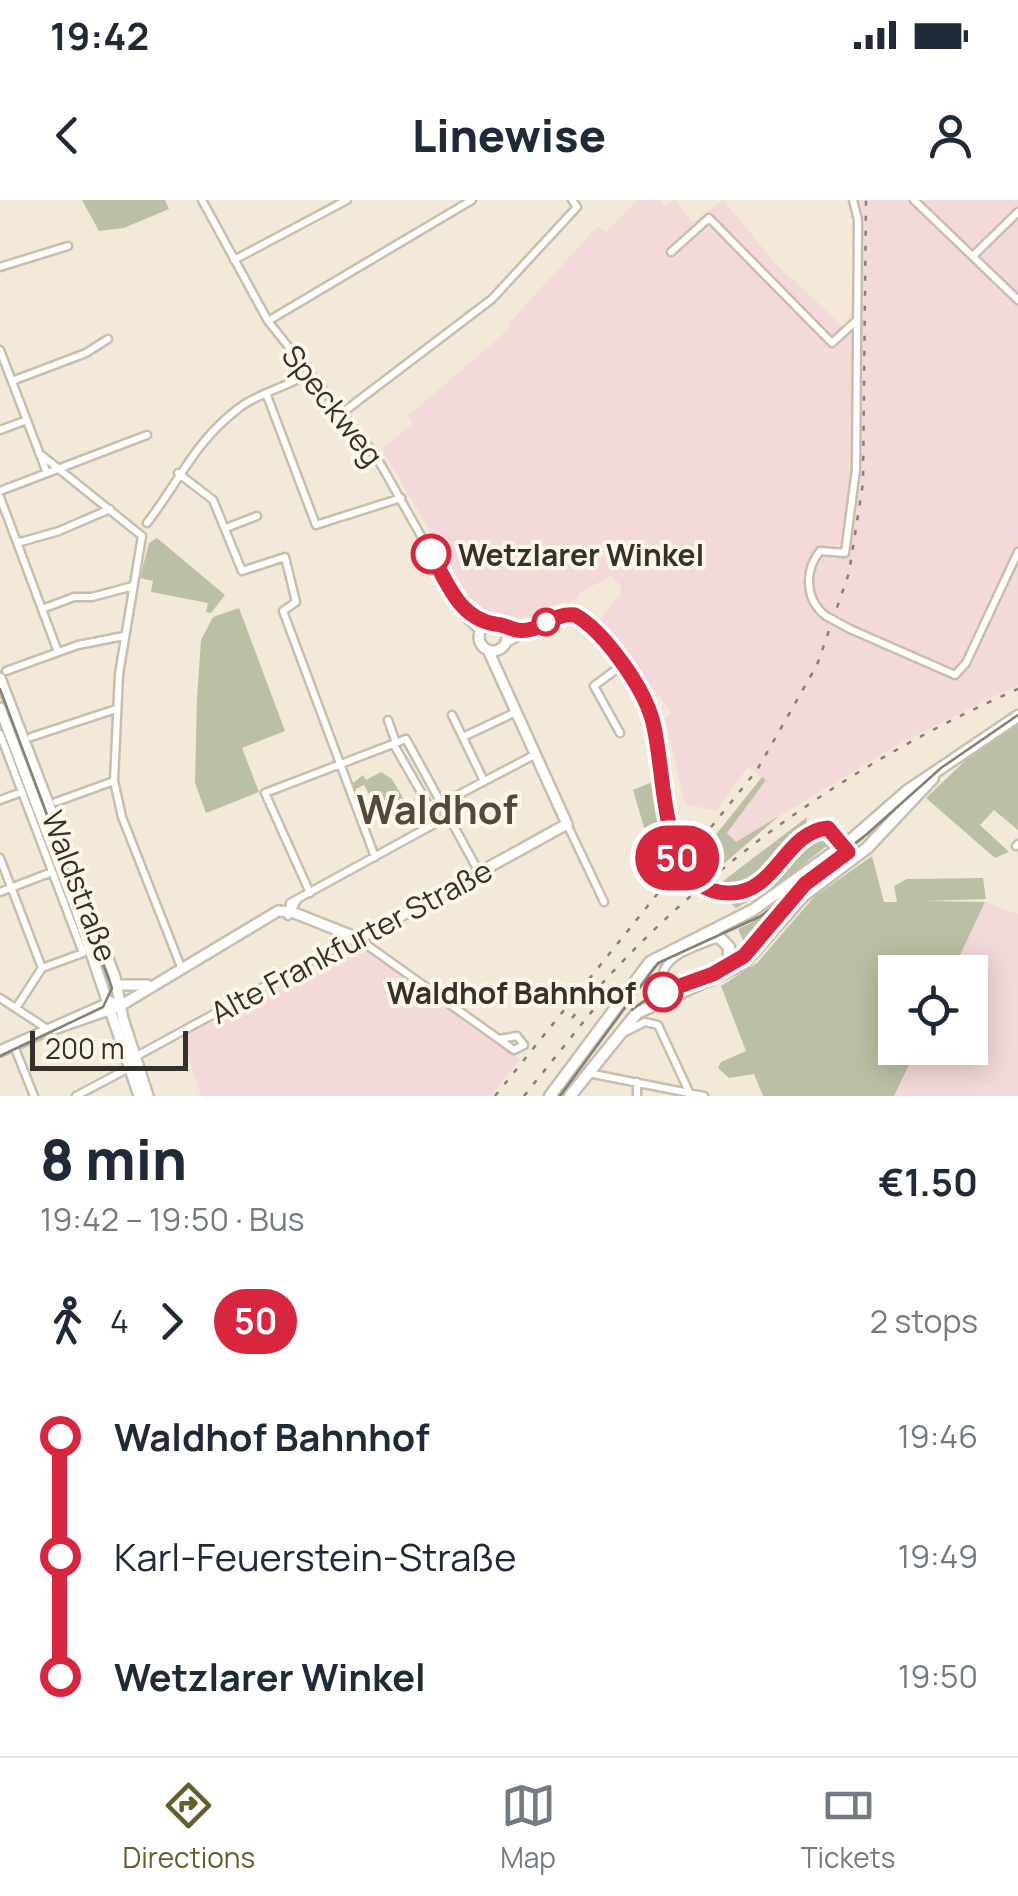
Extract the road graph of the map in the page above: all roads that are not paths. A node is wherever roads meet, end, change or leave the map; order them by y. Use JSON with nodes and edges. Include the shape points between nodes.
{"nodes":[{"id":1,"x":202,"y":200,"type":"edge"},
{"id":2,"x":347,"y":200,"type":"edge"},
{"id":3,"x":853,"y":200,"type":"edge"},
{"id":4,"x":914,"y":200,"type":"edge"},
{"id":5,"x":469,"y":201,"type":"edge"},
{"id":6,"x":575,"y":204,"type":"edge"},
{"id":7,"x":1018,"y":212,"type":"edge"},
{"id":8,"x":68,"y":246,"type":"dead end"},
{"id":9,"x":671,"y":252,"type":"dead end"},
{"id":10,"x":975,"y":254,"type":"junction"},
{"id":11,"x":234,"y":260,"type":"junction"},
{"id":12,"x":0,"y":268,"type":"edge"},
{"id":13,"x":1018,"y":300,"type":"edge"},
{"id":14,"x":858,"y":320,"type":"junction"},
{"id":15,"x":268,"y":322,"type":"junction"},
{"id":16,"x":108,"y":339,"type":"dead end"},
{"id":17,"x":0,"y":350,"type":"edge"},
{"id":18,"x":308,"y":373,"type":"junction"},
{"id":19,"x":12,"y":381,"type":"junction"},
{"id":20,"x":266,"y":393,"type":"junction"},
{"id":21,"x":342,"y":413,"type":"junction"},
{"id":22,"x":27,"y":420,"type":"junction"},
{"id":23,"x":0,"y":430,"type":"edge"},
{"id":24,"x":148,"y":435,"type":"dead end"},
{"id":25,"x":40,"y":453,"type":"junction"},
{"id":26,"x":58,"y":469,"type":"junction"},
{"id":27,"x":47,"y":473,"type":"junction"},
{"id":28,"x":178,"y":473,"type":"junction"},
{"id":29,"x":0,"y":494,"type":"edge"},
{"id":30,"x":400,"y":498,"type":"junction"},
{"id":31,"x":110,"y":508,"type":"junction"},
{"id":32,"x":257,"y":516,"type":"dead end"},
{"id":33,"x":147,"y":523,"type":"dead end"},
{"id":34,"x":226,"y":528,"type":"junction"},
{"id":35,"x":17,"y":543,"type":"junction"},
{"id":36,"x":1018,"y":552,"type":"edge"},
{"id":37,"x":133,"y":586,"type":"junction"},
{"id":38,"x":42,"y":609,"type":"junction"},
{"id":39,"x":484,"y":628,"type":"junction"},
{"id":40,"x":124,"y":636,"type":"junction"},
{"id":41,"x":506,"y":636,"type":"junction"},
{"id":42,"x":493,"y":650,"type":"junction"},
{"id":43,"x":58,"y":652,"type":"junction"},
{"id":44,"x":622,"y":665,"type":"junction"},
{"id":45,"x":3,"y":675,"type":"edge"},
{"id":46,"x":0,"y":708,"type":"edge"},
{"id":47,"x":116,"y":710,"type":"junction"},
{"id":48,"x":516,"y":711,"type":"junction"},
{"id":49,"x":452,"y":715,"type":"dead end"},
{"id":50,"x":1018,"y":716,"type":"edge"},
{"id":51,"x":388,"y":720,"type":"dead end"},
{"id":52,"x":0,"y":734,"type":"edge"},
{"id":53,"x":620,"y":734,"type":"dead end"},
{"id":54,"x":31,"y":737,"type":"dead end"},
{"id":55,"x":463,"y":737,"type":"junction"},
{"id":56,"x":395,"y":744,"type":"junction"},
{"id":57,"x":536,"y":754,"type":"junction"},
{"id":58,"x":340,"y":764,"type":"junction"},
{"id":59,"x":940,"y":770,"type":"junction"},
{"id":60,"x":114,"y":781,"type":"junction"},
{"id":61,"x":484,"y":781,"type":"junction"},
{"id":62,"x":22,"y":792,"type":"junction"},
{"id":63,"x":0,"y":800,"type":"edge"},
{"id":64,"x":56,"y":802,"type":"dead end"},
{"id":65,"x":440,"y":804,"type":"junction"},
{"id":66,"x":448,"y":816,"type":"junction"},
{"id":67,"x":438,"y":822,"type":"junction"},
{"id":68,"x":567,"y":824,"type":"junction"},
{"id":69,"x":841,"y":847,"type":"junction"},
{"id":70,"x":375,"y":857,"type":"junction"},
{"id":71,"x":0,"y":858,"type":"edge"},
{"id":72,"x":851,"y":860,"type":"junction"},
{"id":73,"x":52,"y":872,"type":"junction"},
{"id":74,"x":479,"y":872,"type":"junction"},
{"id":75,"x":11,"y":888,"type":"junction"},
{"id":76,"x":0,"y":892,"type":"edge"},
{"id":77,"x":310,"y":893,"type":"junction"},
{"id":78,"x":604,"y":902,"type":"dead end"},
{"id":79,"x":289,"y":913,"type":"junction"},
{"id":80,"x":331,"y":929,"type":"junction"},
{"id":81,"x":704,"y":936,"type":"junction"},
{"id":82,"x":359,"y":937,"type":"junction"},
{"id":83,"x":718,"y":938,"type":"junction"},
{"id":84,"x":336,"y":948,"type":"junction"},
{"id":85,"x":729,"y":963,"type":"junction"},
{"id":86,"x":181,"y":967,"type":"junction"},
{"id":87,"x":42,"y":968,"type":"junction"},
{"id":88,"x":711,"y":982,"type":"junction"},
{"id":89,"x":118,"y":985,"type":"junction"},
{"id":90,"x":150,"y":985,"type":"junction"},
{"id":91,"x":0,"y":998,"type":"edge"},
{"id":92,"x":114,"y":1004,"type":"junction"},
{"id":93,"x":16,"y":1008,"type":"junction"},
{"id":94,"x":52,"y":1030,"type":"junction"},
{"id":95,"x":619,"y":1034,"type":"junction"},
{"id":96,"x":499,"y":1039,"type":"dead end"},
{"id":97,"x":14,"y":1046,"type":"junction"},
{"id":98,"x":0,"y":1051,"type":"edge"},
{"id":99,"x":135,"y":1057,"type":"junction"},
{"id":100,"x":599,"y":1058,"type":"junction"},
{"id":101,"x":129,"y":1068,"type":"junction"},
{"id":102,"x":587,"y":1073,"type":"junction"},
{"id":103,"x":606,"y":1075,"type":"junction"},
{"id":104,"x":638,"y":1082,"type":"junction"},
{"id":105,"x":572,"y":1095,"type":"edge"},
{"id":106,"x":691,"y":1095,"type":"edge"},
{"id":107,"x":34,"y":1096,"type":"edge"},
{"id":108,"x":76,"y":1096,"type":"edge"},
{"id":109,"x":139,"y":1096,"type":"edge"},
{"id":110,"x":148,"y":1096,"type":"edge"},
{"id":111,"x":550,"y":1096,"type":"edge"},
{"id":112,"x":637,"y":1096,"type":"edge"},
{"id":113,"x":704,"y":1096,"type":"edge"}],
"edges":[{"from":1,"to":11,"type":"street","name":"Speckweg"},
{"from":2,"to":11,"type":"street"},
{"from":3,"to":14,"type":"street"},
{"from":4,"to":10,"type":"street"},
{"from":5,"to":15,"type":"street"},
{"from":6,"to":21,"type":"street","via":[[492,299]]},
{"from":7,"to":10,"type":"street"},
{"from":8,"to":12,"type":"street"},
{"from":9,"to":14,"type":"street","via":[[708,218],[832,343]]},
{"from":10,"to":13,"type":"street"},
{"from":11,"to":15,"type":"street","name":"Speckweg"},
{"from":14,"to":36,"type":"street","bridge":true,"via":[[856,468],[845,553],[824,549],[811,568],[810,594],[818,610],[955,675]]},
{"from":15,"to":18,"type":"street","name":"Speckweg"},
{"from":16,"to":19,"type":"street"},
{"from":17,"to":19,"type":"street"},
{"from":18,"to":20,"type":"street"},
{"from":18,"to":21,"type":"street","name":"Speckweg"},
{"from":19,"to":22,"type":"street"},
{"from":20,"to":28,"type":"street","via":[[235,410]]},
{"from":20,"to":30,"type":"street","via":[[316,525]]},
{"from":21,"to":30,"type":"street","name":"Speckweg"},
{"from":22,"to":23,"type":"street"},
{"from":22,"to":25,"type":"street"},
{"from":24,"to":26,"type":"street"},
{"from":25,"to":26,"type":"street"},
{"from":25,"to":27,"type":"street"},
{"from":26,"to":27,"type":"street"},
{"from":26,"to":31,"type":"street"},
{"from":27,"to":29,"type":"street"},
{"from":28,"to":33,"type":"street"},
{"from":28,"to":34,"type":"street","via":[[214,500]]},
{"from":29,"to":35,"type":"street"},
{"from":30,"to":39,"type":"street","name":"Speckweg","via":[[464,611]]},
{"from":31,"to":35,"type":"street"},
{"from":31,"to":37,"type":"street","via":[[139,531]]},
{"from":32,"to":34,"type":"street"},
{"from":34,"to":58,"type":"street","via":[[242,571],[285,558],[296,602],[283,611]]},
{"from":35,"to":38,"type":"street"},
{"from":37,"to":38,"type":"street"},
{"from":37,"to":40,"type":"street"},
{"from":38,"to":43,"type":"street"},
{"from":39,"to":41,"type":"street","name":"Speckweg","via":[[500,625]]},
{"from":39,"to":42,"type":"street","via":[[480,640]]},
{"from":40,"to":43,"type":"street"},
{"from":40,"to":47,"type":"street"},
{"from":41,"to":42,"type":"street"},
{"from":41,"to":44,"type":"street","via":[[575,615]]},
{"from":42,"to":48,"type":"street"},
{"from":43,"to":45,"type":"street"},
{"from":44,"to":53,"type":"street","via":[[594,686]]},
{"from":44,"to":69,"type":"street","via":[[652,716],[674,846],[692,880],[720,893],[751,889],[818,829],[828,828]]},
{"from":45,"to":89,"type":"street","name":"Waldstraße"},
{"from":46,"to":92,"type":"street","name":"Waldstraße"},
{"from":47,"to":54,"type":"street"},
{"from":47,"to":60,"type":"street"},
{"from":48,"to":55,"type":"street"},
{"from":48,"to":57,"type":"street"},
{"from":49,"to":55,"type":"street"},
{"from":50,"to":59,"type":"main road"},
{"from":51,"to":56,"type":"street"},
{"from":52,"to":62,"type":"street","name":"Waldstraße"},
{"from":55,"to":61,"type":"street"},
{"from":56,"to":58,"type":"street"},
{"from":56,"to":65,"type":"street","via":[[406,739]]},
{"from":56,"to":67,"type":"street"},
{"from":57,"to":61,"type":"street"},
{"from":57,"to":68,"type":"street"},
{"from":58,"to":70,"type":"street"},
{"from":58,"to":77,"type":"street","via":[[265,793]]},
{"from":59,"to":69,"type":"main road"},
{"from":59,"to":72,"type":"main road"},
{"from":60,"to":64,"type":"street"},
{"from":60,"to":86,"type":"street"},
{"from":61,"to":65,"type":"street"},
{"from":62,"to":63,"type":"street"},
{"from":62,"to":73,"type":"street","name":"Waldstraße"},
{"from":65,"to":66,"type":"street"},
{"from":66,"to":67,"type":"street"},
{"from":66,"to":74,"type":"street"},
{"from":67,"to":70,"type":"street"},
{"from":68,"to":74,"type":"street","name":"Alte Frankfurter Straße"},
{"from":68,"to":78,"type":"street"},
{"from":69,"to":72,"type":"street"},
{"from":69,"to":81,"type":"main road","via":[[746,915]]},
{"from":70,"to":77,"type":"street"},
{"from":71,"to":75,"type":"street"},
{"from":72,"to":88,"type":"main road","via":[[803,896],[743,964]]},
{"from":73,"to":75,"type":"street"},
{"from":73,"to":87,"type":"street","name":"Waldstraße","via":[[83,953]]},
{"from":74,"to":82,"type":"street","name":"Alte Frankfurter Straße"},
{"from":75,"to":76,"type":"street"},
{"from":75,"to":87,"type":"street"},
{"from":77,"to":79,"type":"street"},
{"from":79,"to":80,"type":"street"},
{"from":79,"to":86,"type":"street"},
{"from":80,"to":82,"type":"street"},
{"from":80,"to":84,"type":"street"},
{"from":81,"to":83,"type":"main road"},
{"from":81,"to":111,"type":"main road","via":[[650,962]]},
{"from":82,"to":84,"type":"street","name":"Alte Frankfurter Straße"},
{"from":82,"to":96,"type":"street"},
{"from":83,"to":85,"type":"main road","via":[[730,946]]},
{"from":83,"to":85,"type":"street","via":[[672,958],[662,980],[672,985]]},
{"from":84,"to":99,"type":"street","name":"Alte Frankfurter Straße"},
{"from":85,"to":88,"type":"main road"},
{"from":86,"to":90,"type":"street"},
{"from":87,"to":93,"type":"street"},
{"from":88,"to":95,"type":"main road","via":[[648,1005]]},
{"from":89,"to":90,"type":"street"},
{"from":89,"to":92,"type":"street","name":"Waldstraße"},
{"from":90,"to":92,"type":"street"},
{"from":91,"to":93,"type":"street"},
{"from":92,"to":94,"type":"street"},
{"from":92,"to":99,"type":"street","name":"Waldstraße"},
{"from":92,"to":101,"type":"street","name":"Waldstraße"},
{"from":93,"to":94,"type":"street"},
{"from":94,"to":97,"type":"street"},
{"from":95,"to":100,"type":"main road"},
{"from":95,"to":106,"type":"street","via":[[644,1022],[658,1025]]},
{"from":97,"to":98,"type":"street"},
{"from":97,"to":107,"type":"street"},
{"from":99,"to":110,"type":"street","name":"Waldstraße"},
{"from":100,"to":102,"type":"main road"},
{"from":100,"to":103,"type":"street"},
{"from":101,"to":108,"type":"street"},
{"from":101,"to":109,"type":"street","name":"Waldstraße"},
{"from":102,"to":103,"type":"street"},
{"from":102,"to":105,"type":"main road"},
{"from":103,"to":104,"type":"street"},
{"from":104,"to":106,"type":"street"},
{"from":104,"to":112,"type":"street"},
{"from":106,"to":113,"type":"street"}]}
